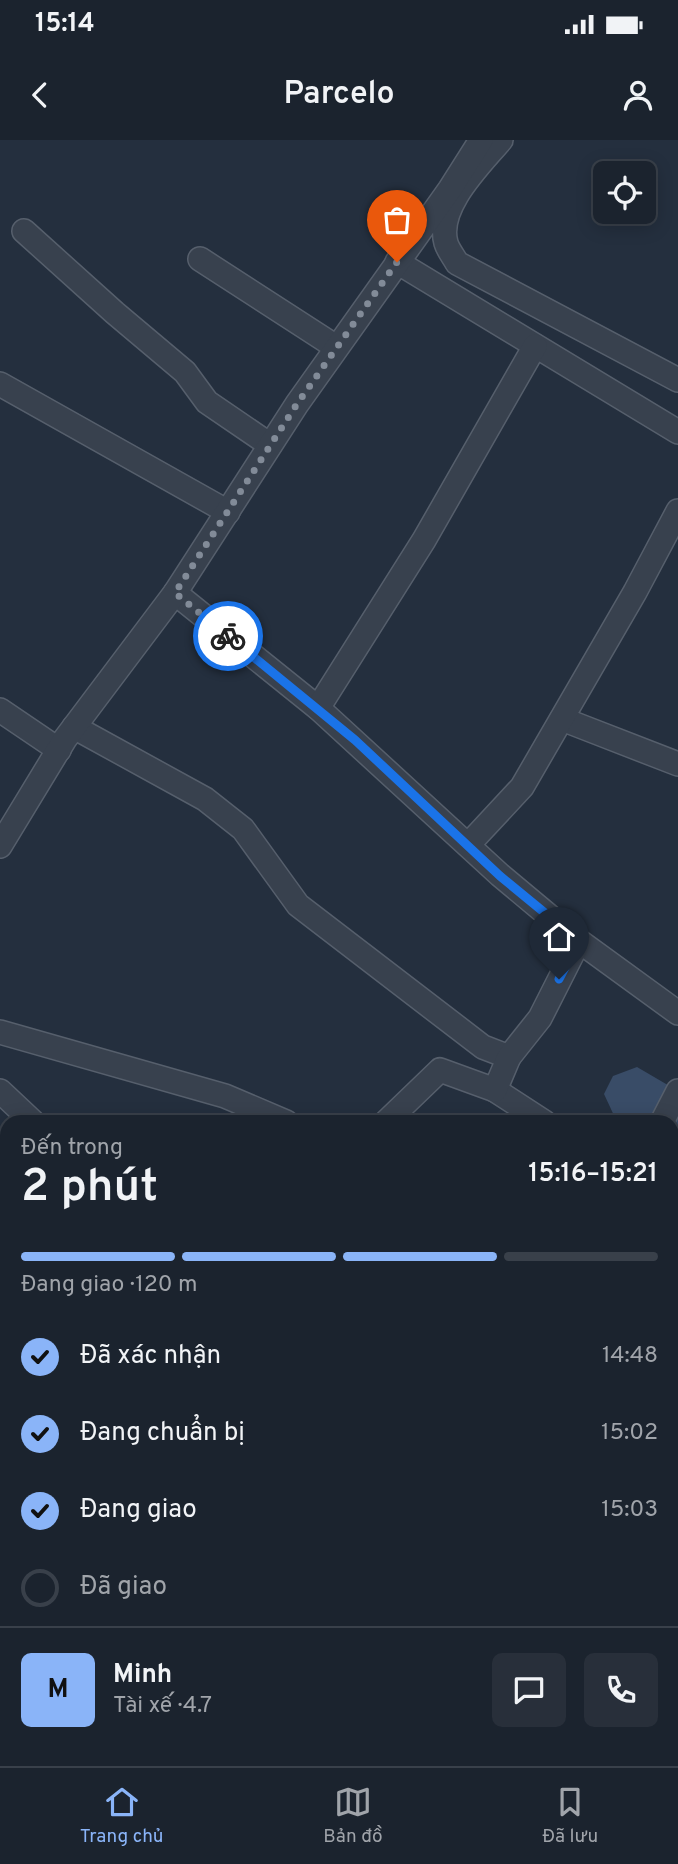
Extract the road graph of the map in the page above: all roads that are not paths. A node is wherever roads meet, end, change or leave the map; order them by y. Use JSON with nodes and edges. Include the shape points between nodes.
{"nodes":[{"id":1,"x":481,"y":140,"type":"edge"},
{"id":2,"x":501,"y":140,"type":"edge"},
{"id":3,"x":24,"y":231,"type":"dead end"},
{"id":4,"x":200,"y":259,"type":"dead end"},
{"id":5,"x":397,"y":262,"type":"junction"},
{"id":6,"x":535,"y":346,"type":"junction"},
{"id":7,"x":336,"y":347,"type":"junction"},
{"id":8,"x":678,"y":380,"type":"edge"},
{"id":9,"x":0,"y":384,"type":"edge"},
{"id":10,"x":678,"y":432,"type":"edge"},
{"id":11,"x":270,"y":445,"type":"junction"},
{"id":12,"x":678,"y":511,"type":"edge"},
{"id":13,"x":228,"y":512,"type":"junction"},
{"id":14,"x":175,"y":593,"type":"junction"},
{"id":15,"x":318,"y":708,"type":"junction"},
{"id":16,"x":0,"y":710,"type":"edge"},
{"id":17,"x":562,"y":719,"type":"junction"},
{"id":18,"x":74,"y":727,"type":"junction"},
{"id":19,"x":59,"y":750,"type":"junction"},
{"id":20,"x":678,"y":764,"type":"edge"},
{"id":21,"x":468,"y":845,"type":"junction"},
{"id":22,"x":0,"y":846,"type":"edge"},
{"id":23,"x":579,"y":941,"type":"junction"},
{"id":24,"x":678,"y":1013,"type":"edge"},
{"id":25,"x":0,"y":1032,"type":"edge"},
{"id":26,"x":509,"y":1057,"type":"junction"},
{"id":27,"x":495,"y":1090,"type":"junction"},
{"id":28,"x":0,"y":1091,"type":"edge"},
{"id":29,"x":678,"y":1091,"type":"edge"},
{"id":30,"x":26,"y":1115,"type":"edge"},
{"id":31,"x":270,"y":1115,"type":"edge"},
{"id":32,"x":393,"y":1115,"type":"edge"},
{"id":33,"x":533,"y":1115,"type":"edge"},
{"id":34,"x":666,"y":1115,"type":"edge"}],
"edges":[{"from":1,"to":5,"type":"street"},
{"from":2,"to":8,"type":"street","via":[[460,189],[447,221],[446,243],[457,263]]},
{"from":3,"to":11,"type":"street","via":[[185,372],[207,402]]},
{"from":4,"to":7,"type":"street"},
{"from":5,"to":6,"type":"street"},
{"from":5,"to":7,"type":"street"},
{"from":6,"to":10,"type":"street"},
{"from":6,"to":15,"type":"street","via":[[425,540]]},
{"from":7,"to":11,"type":"street"},
{"from":9,"to":13,"type":"street"},
{"from":11,"to":13,"type":"street"},
{"from":12,"to":17,"type":"street"},
{"from":13,"to":14,"type":"street"},
{"from":14,"to":15,"type":"street"},
{"from":14,"to":18,"type":"street"},
{"from":15,"to":21,"type":"street"},
{"from":16,"to":19,"type":"street"},
{"from":17,"to":20,"type":"street"},
{"from":17,"to":21,"type":"street","via":[[522,787]]},
{"from":18,"to":19,"type":"street"},
{"from":18,"to":26,"type":"street","via":[[205,799],[243,830],[298,905],[483,1047]]},
{"from":19,"to":22,"type":"street"},
{"from":21,"to":23,"type":"street"},
{"from":23,"to":24,"type":"street"},
{"from":23,"to":26,"type":"street","via":[[540,1018]]},
{"from":25,"to":31,"type":"street","via":[[225,1096]]},
{"from":26,"to":27,"type":"street"},
{"from":27,"to":32,"type":"street","via":[[440,1070]]},
{"from":27,"to":33,"type":"street"},
{"from":28,"to":30,"type":"street"},
{"from":29,"to":34,"type":"street"}]}
